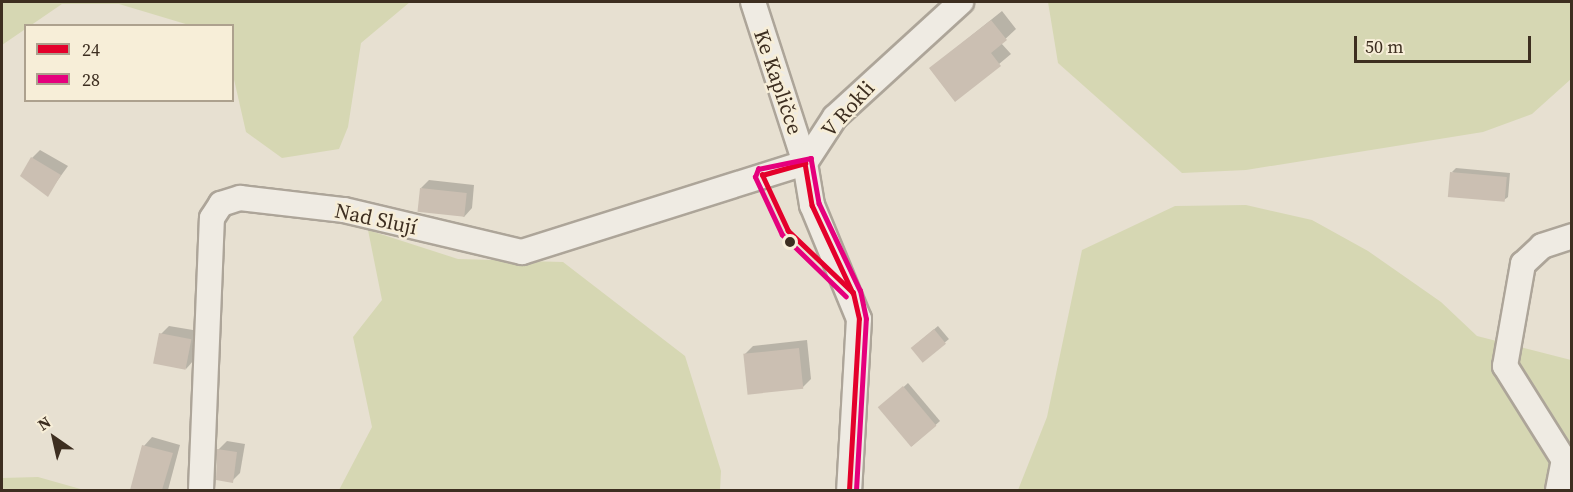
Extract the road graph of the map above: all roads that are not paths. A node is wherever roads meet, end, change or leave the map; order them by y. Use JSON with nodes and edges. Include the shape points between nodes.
{"nodes":[{"id":1,"x":753,"y":2,"type":"edge"},
{"id":2,"x":961,"y":2,"type":"edge"},
{"id":3,"x":806,"y":163,"type":"junction"},
{"id":4,"x":1572,"y":236,"type":"edge"},
{"id":5,"x":201,"y":490,"type":"edge"},
{"id":6,"x":849,"y":490,"type":"edge"},
{"id":7,"x":1558,"y":490,"type":"edge"}],
"edges":[{"from":1,"to":3,"type":"street","name":"Ke Kapličce"},
{"from":2,"to":3,"type":"street","name":"V Rokli","via":[[835,117]]},
{"from":3,"to":5,"type":"street","name":"Nad Slují","via":[[522,252],[344,210],[240,198],[221,204],[212,218]]},
{"from":3,"to":6,"type":"street","via":[[812,205],[859,319]]},
{"from":4,"to":7,"type":"street","via":[[1542,246],[1523,264],[1504,366],[1564,460]]}]}
